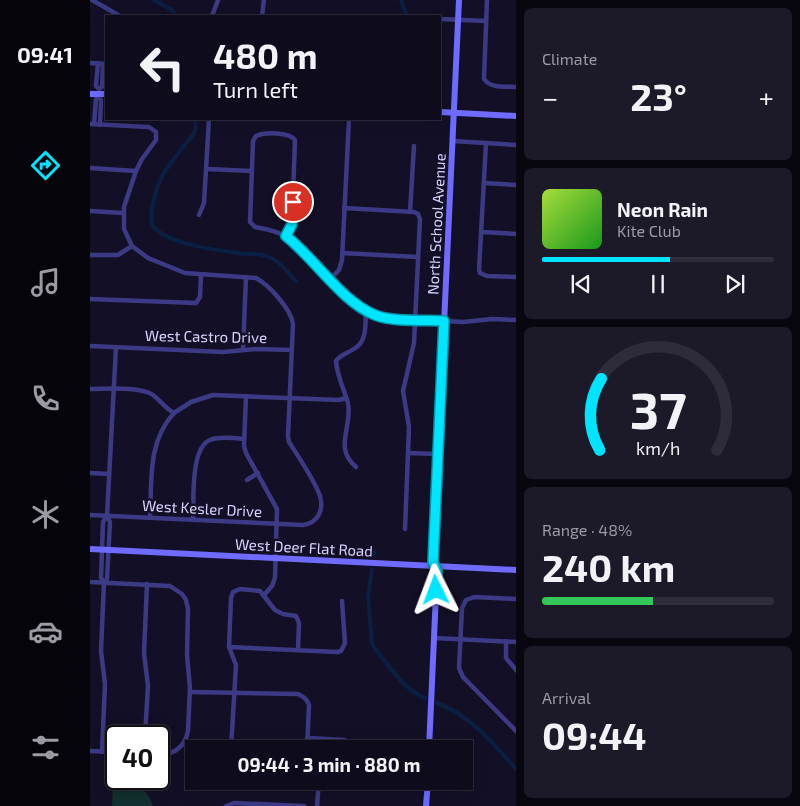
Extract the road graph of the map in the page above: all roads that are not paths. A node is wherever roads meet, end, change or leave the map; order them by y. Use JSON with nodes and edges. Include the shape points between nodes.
{"nodes":[{"id":1,"x":92,"y":0,"type":"edge"},
{"id":2,"x":218,"y":0,"type":"edge"},
{"id":3,"x":264,"y":0,"type":"edge"},
{"id":4,"x":459,"y":0,"type":"edge"},
{"id":5,"x":488,"y":0,"type":"edge"},
{"id":6,"x":118,"y":15,"type":"edge"},
{"id":7,"x":212,"y":15,"type":"edge"},
{"id":8,"x":262,"y":15,"type":"edge"},
{"id":9,"x":441,"y":19,"type":"edge"},
{"id":10,"x":458,"y":20,"type":"junction"},
{"id":11,"x":486,"y":21,"type":"junction"},
{"id":12,"x":90,"y":63,"type":"edge"},
{"id":13,"x":102,"y":64,"type":"edge"},
{"id":14,"x":516,"y":87,"type":"edge"},
{"id":15,"x":98,"y":93,"type":"junction"},
{"id":16,"x":90,"y":94,"type":"edge"},
{"id":17,"x":105,"y":94,"type":"edge"},
{"id":18,"x":441,"y":112,"type":"edge"},
{"id":19,"x":454,"y":112,"type":"junction"},
{"id":20,"x":516,"y":116,"type":"edge"},
{"id":21,"x":209,"y":120,"type":"edge"},
{"id":22,"x":349,"y":120,"type":"edge"},
{"id":23,"x":95,"y":124,"type":"edge"},
{"id":24,"x":453,"y":141,"type":"junction"},
{"id":25,"x":486,"y":143,"type":"junction"},
{"id":26,"x":516,"y":145,"type":"edge"},
{"id":27,"x":414,"y":146,"type":"dead end"},
{"id":28,"x":90,"y":168,"type":"edge"},
{"id":29,"x":207,"y":169,"type":"junction"},
{"id":30,"x":136,"y":171,"type":"junction"},
{"id":31,"x":252,"y":171,"type":"junction"},
{"id":32,"x":484,"y":182,"type":"junction"},
{"id":33,"x":516,"y":185,"type":"edge"},
{"id":34,"x":344,"y":208,"type":"junction"},
{"id":35,"x":90,"y":211,"type":"edge"},
{"id":36,"x":410,"y":212,"type":"junction"},
{"id":37,"x":123,"y":213,"type":"junction"},
{"id":38,"x":199,"y":215,"type":"dead end"},
{"id":39,"x":481,"y":232,"type":"junction"},
{"id":40,"x":516,"y":234,"type":"edge"},
{"id":41,"x":286,"y":236,"type":"junction"},
{"id":42,"x":132,"y":246,"type":"junction"},
{"id":43,"x":342,"y":253,"type":"junction"},
{"id":44,"x":90,"y":255,"type":"edge"},
{"id":45,"x":418,"y":257,"type":"junction"},
{"id":46,"x":201,"y":275,"type":"junction"},
{"id":47,"x":246,"y":277,"type":"junction"},
{"id":48,"x":516,"y":277,"type":"edge"},
{"id":49,"x":330,"y":279,"type":"junction"},
{"id":50,"x":90,"y":299,"type":"edge"},
{"id":51,"x":366,"y":310,"type":"junction"},
{"id":52,"x":416,"y":320,"type":"junction"},
{"id":53,"x":516,"y":320,"type":"edge"},
{"id":54,"x":444,"y":321,"type":"junction"},
{"id":55,"x":90,"y":346,"type":"edge"},
{"id":56,"x":116,"y":347,"type":"junction"},
{"id":57,"x":243,"y":350,"type":"junction"},
{"id":58,"x":291,"y":350,"type":"junction"},
{"id":59,"x":90,"y":389,"type":"edge"},
{"id":60,"x":114,"y":390,"type":"junction"},
{"id":61,"x":246,"y":396,"type":"junction"},
{"id":62,"x":289,"y":398,"type":"junction"},
{"id":63,"x":346,"y":398,"type":"junction"},
{"id":64,"x":174,"y":414,"type":"junction"},
{"id":65,"x":244,"y":439,"type":"junction"},
{"id":66,"x":408,"y":453,"type":"junction"},
{"id":67,"x":438,"y":454,"type":"junction"},
{"id":68,"x":356,"y":467,"type":"dead end"},
{"id":69,"x":90,"y":472,"type":"edge"},
{"id":70,"x":109,"y":474,"type":"junction"},
{"id":71,"x":258,"y":474,"type":"junction"},
{"id":72,"x":247,"y":480,"type":"dead end"},
{"id":73,"x":90,"y":515,"type":"edge"},
{"id":74,"x":107,"y":516,"type":"junction"},
{"id":75,"x":150,"y":518,"type":"junction"},
{"id":76,"x":193,"y":520,"type":"junction"},
{"id":77,"x":277,"y":524,"type":"junction"},
{"id":78,"x":405,"y":529,"type":"dead end"},
{"id":79,"x":90,"y":549,"type":"edge"},
{"id":80,"x":105,"y":550,"type":"junction"},
{"id":81,"x":276,"y":558,"type":"junction"},
{"id":82,"x":435,"y":567,"type":"junction"},
{"id":83,"x":516,"y":570,"type":"edge"},
{"id":84,"x":90,"y":582,"type":"edge"},
{"id":85,"x":104,"y":582,"type":"junction"},
{"id":86,"x":147,"y":584,"type":"junction"},
{"id":87,"x":264,"y":595,"type":"junction"},
{"id":88,"x":516,"y":599,"type":"edge"},
{"id":89,"x":342,"y":601,"type":"dead end"},
{"id":90,"x":434,"y":638,"type":"junction"},
{"id":91,"x":461,"y":639,"type":"junction"},
{"id":92,"x":506,"y":641,"type":"junction"},
{"id":93,"x":516,"y":642,"type":"edge"},
{"id":94,"x":229,"y":647,"type":"junction"},
{"id":95,"x":298,"y":650,"type":"junction"},
{"id":96,"x":516,"y":671,"type":"edge"},
{"id":97,"x":190,"y":692,"type":"junction"},
{"id":98,"x":235,"y":694,"type":"junction"},
{"id":99,"x":146,"y":725,"type":"edge"},
{"id":100,"x":516,"y":732,"type":"edge"},
{"id":101,"x":307,"y":738,"type":"joint"},
{"id":102,"x":232,"y":740,"type":"edge"},
{"id":103,"x":345,"y":740,"type":"dead end"},
{"id":104,"x":429,"y":740,"type":"edge"},
{"id":105,"x":90,"y":751,"type":"edge"},
{"id":106,"x":102,"y":752,"type":"joint"},
{"id":107,"x":170,"y":753,"type":"edge"},
{"id":108,"x":319,"y":790,"type":"edge"},
{"id":109,"x":427,"y":790,"type":"edge"},
{"id":110,"x":268,"y":805,"type":"edge"},
{"id":111,"x":226,"y":806,"type":"edge"},
{"id":112,"x":304,"y":806,"type":"edge"},
{"id":113,"x":318,"y":806,"type":"edge"},
{"id":114,"x":426,"y":806,"type":"edge"}],
"edges":[{"from":1,"to":6,"type":"street"},
{"from":2,"to":7,"type":"street"},
{"from":3,"to":8,"type":"street"},
{"from":4,"to":10,"type":"street","name":"North School Avenue"},
{"from":5,"to":11,"type":"street"},
{"from":9,"to":10,"type":"street"},
{"from":10,"to":11,"type":"street"},
{"from":10,"to":19,"type":"street","name":"North School Avenue"},
{"from":11,"to":14,"type":"street","via":[[486,82]]},
{"from":12,"to":13,"type":"street"},
{"from":13,"to":15,"type":"street","via":[[102,87]]},
{"from":15,"to":16,"type":"street"},
{"from":15,"to":17,"type":"street"},
{"from":15,"to":23,"type":"street","via":[[101,100]]},
{"from":18,"to":19,"type":"street"},
{"from":19,"to":20,"type":"street"},
{"from":19,"to":24,"type":"street","name":"North School Avenue"},
{"from":21,"to":29,"type":"street"},
{"from":22,"to":34,"type":"street"},
{"from":23,"to":30,"type":"street","via":[[149,127],[156,132],[156,140]]},
{"from":24,"to":25,"type":"street"},
{"from":24,"to":54,"type":"street","name":"North School Avenue"},
{"from":25,"to":26,"type":"street"},
{"from":25,"to":32,"type":"street"},
{"from":27,"to":36,"type":"street"},
{"from":28,"to":30,"type":"street"},
{"from":29,"to":31,"type":"street"},
{"from":29,"to":38,"type":"street","via":[[204,203]]},
{"from":30,"to":37,"type":"street"},
{"from":31,"to":41,"type":"street","via":[[252,226]]},
{"from":31,"to":41,"type":"street","via":[[256,136],[294,138],[292,221]]},
{"from":32,"to":33,"type":"street"},
{"from":32,"to":39,"type":"street"},
{"from":34,"to":36,"type":"street"},
{"from":34,"to":43,"type":"street"},
{"from":35,"to":37,"type":"street"},
{"from":36,"to":45,"type":"street","via":[[418,214],[420,219]]},
{"from":37,"to":42,"type":"street","via":[[124,229]]},
{"from":39,"to":40,"type":"street"},
{"from":39,"to":48,"type":"street","via":[[480,273]]},
{"from":41,"to":49,"type":"street"},
{"from":42,"to":44,"type":"street","via":[[118,255]]},
{"from":42,"to":46,"type":"street","via":[[148,258],[185,273]]},
{"from":43,"to":45,"type":"street"},
{"from":43,"to":49,"type":"street","via":[[341,265]]},
{"from":45,"to":52,"type":"street"},
{"from":46,"to":47,"type":"street"},
{"from":46,"to":50,"type":"street","via":[[200,297],[193,304]]},
{"from":47,"to":57,"type":"street"},
{"from":47,"to":58,"type":"street","via":[[263,282],[289,310],[293,324]]},
{"from":49,"to":51,"type":"street"},
{"from":51,"to":52,"type":"street","via":[[386,318]]},
{"from":51,"to":63,"type":"street","via":[[363,341],[336,361]]},
{"from":52,"to":54,"type":"street"},
{"from":52,"to":66,"type":"street","via":[[412,358],[403,391],[409,418]]},
{"from":53,"to":54,"type":"street"},
{"from":54,"to":67,"type":"street","name":"North School Avenue"},
{"from":55,"to":56,"type":"street","name":"West Castro Drive"},
{"from":56,"to":57,"type":"street","name":"West Castro Drive"},
{"from":56,"to":60,"type":"street"},
{"from":57,"to":58,"type":"street","name":"West Castro Drive"},
{"from":58,"to":62,"type":"street"},
{"from":59,"to":60,"type":"street"},
{"from":60,"to":64,"type":"street","via":[[152,394]]},
{"from":60,"to":70,"type":"street"},
{"from":61,"to":62,"type":"street"},
{"from":61,"to":64,"type":"street","via":[[204,397]]},
{"from":61,"to":65,"type":"street"},
{"from":62,"to":63,"type":"street"},
{"from":62,"to":77,"type":"street","name":"West Kesler Drive","via":[[289,442],[321,498],[320,514],[313,522],[303,525]]},
{"from":63,"to":68,"type":"street","via":[[344,447],[350,462]]},
{"from":64,"to":75,"type":"street","via":[[154,449]]},
{"from":65,"to":71,"type":"street","via":[[246,453]]},
{"from":65,"to":76,"type":"street","via":[[215,438],[204,443],[196,459]]},
{"from":66,"to":67,"type":"street"},
{"from":66,"to":78,"type":"street"},
{"from":67,"to":82,"type":"street","name":"North School Avenue"},
{"from":69,"to":70,"type":"street"},
{"from":70,"to":74,"type":"street"},
{"from":71,"to":72,"type":"street"},
{"from":71,"to":77,"type":"street","via":[[277,508]]},
{"from":73,"to":74,"type":"street","name":"West Kesler Drive"},
{"from":74,"to":75,"type":"street","name":"West Kesler Drive"},
{"from":74,"to":80,"type":"street","via":[[110,522]]},
{"from":75,"to":76,"type":"street","name":"West Kesler Drive"},
{"from":76,"to":77,"type":"street","name":"West Kesler Drive"},
{"from":77,"to":81,"type":"street"},
{"from":79,"to":80,"type":"street","name":"West Deer Flat Road"},
{"from":80,"to":81,"type":"street","name":"West Deer Flat Road"},
{"from":80,"to":85,"type":"street","via":[[107,579]]},
{"from":81,"to":82,"type":"street","name":"West Deer Flat Road"},
{"from":81,"to":87,"type":"street","via":[[274,582]]},
{"from":82,"to":83,"type":"street","name":"West Deer Flat Road"},
{"from":82,"to":90,"type":"street","name":"North School Avenue"},
{"from":84,"to":85,"type":"street"},
{"from":85,"to":86,"type":"street"},
{"from":85,"to":106,"type":"street","via":[[100,651],[105,684]]},
{"from":86,"to":97,"type":"street","via":[[170,586],[186,600]]},
{"from":86,"to":99,"type":"street"},
{"from":87,"to":94,"type":"street","via":[[256,590],[233,592]]},
{"from":87,"to":95,"type":"street","via":[[275,610],[296,616],[299,623]]},
{"from":88,"to":91,"type":"street","via":[[474,597],[466,600],[462,608]]},
{"from":89,"to":95,"type":"street","via":[[345,643],[342,649],[337,652]]},
{"from":90,"to":91,"type":"street"},
{"from":90,"to":104,"type":"street","name":"North School Avenue"},
{"from":91,"to":92,"type":"street"},
{"from":91,"to":100,"type":"street","via":[[461,675]]},
{"from":92,"to":93,"type":"street"},
{"from":92,"to":96,"type":"street","via":[[506,658]]},
{"from":94,"to":95,"type":"street"},
{"from":94,"to":98,"type":"street","via":[[236,665]]},
{"from":97,"to":98,"type":"street"},
{"from":97,"to":107,"type":"street","via":[[187,738],[180,748]]},
{"from":98,"to":101,"type":"street","via":[[298,694],[306,698],[309,705]]},
{"from":98,"to":102,"type":"street"},
{"from":101,"to":103,"type":"street"},
{"from":105,"to":106,"type":"street"},
{"from":108,"to":113,"type":"street"},
{"from":109,"to":114,"type":"street"},
{"from":110,"to":111,"type":"street","via":[[234,803]]},
{"from":110,"to":112,"type":"street"}]}
